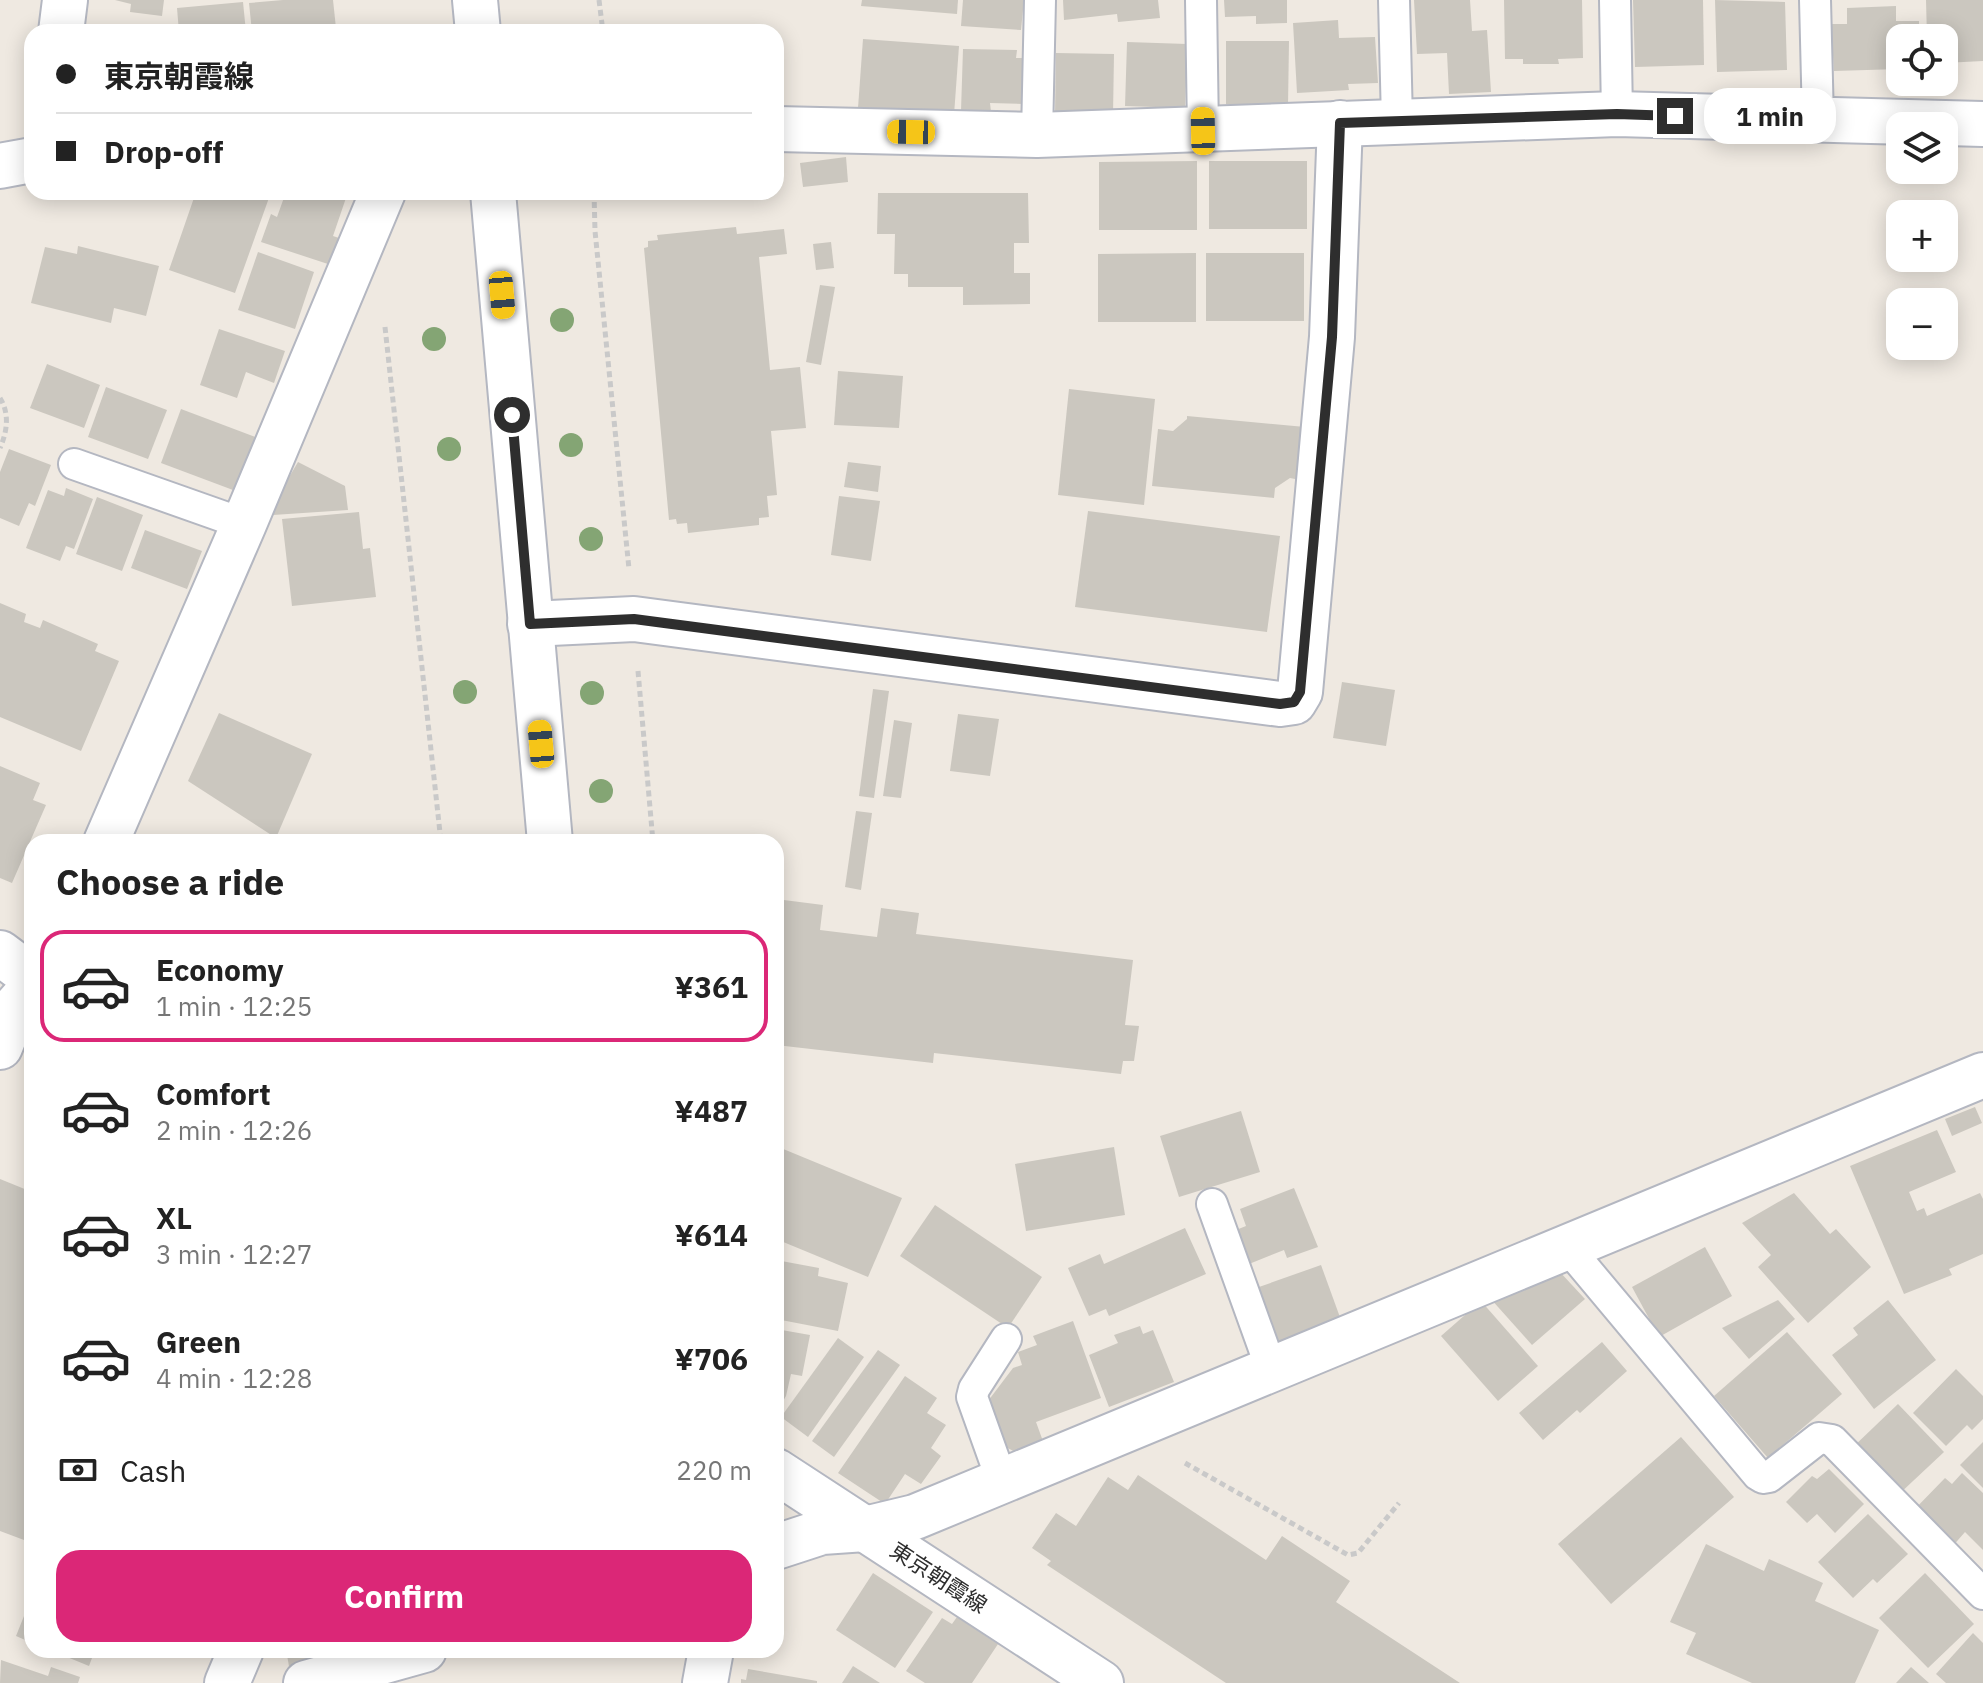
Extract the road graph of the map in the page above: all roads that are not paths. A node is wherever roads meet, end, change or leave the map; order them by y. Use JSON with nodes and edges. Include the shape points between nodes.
{"nodes":[{"id":1,"x":65,"y":0,"type":"edge"},
{"id":2,"x":475,"y":0,"type":"edge"},
{"id":3,"x":1040,"y":0,"type":"edge"},
{"id":4,"x":1201,"y":0,"type":"edge"},
{"id":5,"x":1394,"y":0,"type":"edge"},
{"id":6,"x":1615,"y":0,"type":"edge"},
{"id":7,"x":1815,"y":0,"type":"edge"},
{"id":8,"x":62,"y":24,"type":"edge"},
{"id":9,"x":477,"y":24,"type":"edge"},
{"id":10,"x":1617,"y":114,"type":"junction"},
{"id":11,"x":1397,"y":121,"type":"junction"},
{"id":12,"x":1818,"y":121,"type":"junction"},
{"id":13,"x":1340,"y":123,"type":"junction"},
{"id":14,"x":1983,"y":124,"type":"edge"},
{"id":15,"x":784,"y":129,"type":"edge"},
{"id":16,"x":1203,"y":131,"type":"junction"},
{"id":17,"x":1037,"y":135,"type":"junction"},
{"id":18,"x":24,"y":162,"type":"edge"},
{"id":19,"x":0,"y":166,"type":"edge"},
{"id":20,"x":380,"y":200,"type":"edge"},
{"id":21,"x":494,"y":200,"type":"edge"},
{"id":22,"x":74,"y":464,"type":"dead end"},
{"id":23,"x":244,"y":524,"type":"junction"},
{"id":24,"x":530,"y":624,"type":"junction"},
{"id":25,"x":109,"y":834,"type":"edge"},
{"id":26,"x":549,"y":834,"type":"edge"},
{"id":27,"x":0,"y":953,"type":"edge"},
{"id":28,"x":24,"y":971,"type":"edge"},
{"id":29,"x":24,"y":997,"type":"edge"},
{"id":30,"x":0,"y":1047,"type":"edge"},
{"id":31,"x":1983,"y":1075,"type":"edge"},
{"id":32,"x":1212,"y":1204,"type":"dead end"},
{"id":33,"x":1568,"y":1248,"type":"junction"},
{"id":34,"x":1006,"y":1339,"type":"dead end"},
{"id":35,"x":1272,"y":1371,"type":"junction"},
{"id":36,"x":784,"y":1476,"type":"edge"},
{"id":37,"x":1002,"y":1481,"type":"junction"},
{"id":38,"x":865,"y":1529,"type":"junction"},
{"id":39,"x":784,"y":1544,"type":"edge"},
{"id":40,"x":1983,"y":1594,"type":"edge"},
{"id":41,"x":238,"y":1658,"type":"edge"},
{"id":42,"x":395,"y":1658,"type":"edge"},
{"id":43,"x":710,"y":1658,"type":"edge"},
{"id":44,"x":227,"y":1683,"type":"edge"},
{"id":45,"x":306,"y":1683,"type":"edge"},
{"id":46,"x":705,"y":1683,"type":"edge"},
{"id":47,"x":1101,"y":1683,"type":"edge"}],
"edges":[{"from":1,"to":8,"type":"street"},
{"from":2,"to":9,"type":"street"},
{"from":3,"to":17,"type":"lane"},
{"from":4,"to":16,"type":"lane"},
{"from":5,"to":11,"type":"lane"},
{"from":6,"to":10,"type":"lane"},
{"from":7,"to":12,"type":"lane"},
{"from":10,"to":11,"type":"street"},
{"from":10,"to":12,"type":"street"},
{"from":11,"to":13,"type":"street"},
{"from":12,"to":14,"type":"street"},
{"from":13,"to":16,"type":"street"},
{"from":13,"to":24,"type":"street","via":[[1332,337],[1300,692],[1294,702],[634,619]]},
{"from":15,"to":17,"type":"street"},
{"from":16,"to":17,"type":"street"},
{"from":18,"to":19,"type":"street"},
{"from":20,"to":23,"type":"street"},
{"from":21,"to":24,"type":"street"},
{"from":22,"to":23,"type":"lane"},
{"from":23,"to":25,"type":"street"},
{"from":24,"to":26,"type":"street"},
{"from":27,"to":28,"type":"street"},
{"from":29,"to":30,"type":"street"},
{"from":31,"to":33,"type":"street"},
{"from":32,"to":35,"type":"lane"},
{"from":33,"to":35,"type":"street"},
{"from":33,"to":40,"type":"lane","via":[[1758,1475],[1769,1477],[1819,1438],[1832,1440]]},
{"from":34,"to":37,"type":"lane","via":[[972,1397]]},
{"from":35,"to":37,"type":"street"},
{"from":36,"to":38,"type":"street","name":"東京朝霞線"},
{"from":37,"to":38,"type":"street","via":[[915,1517]]},
{"from":38,"to":39,"type":"street","via":[[822,1532]]},
{"from":38,"to":47,"type":"street","name":"東京朝霞線"},
{"from":41,"to":44,"type":"street"},
{"from":42,"to":45,"type":"street"},
{"from":43,"to":46,"type":"street"}]}
